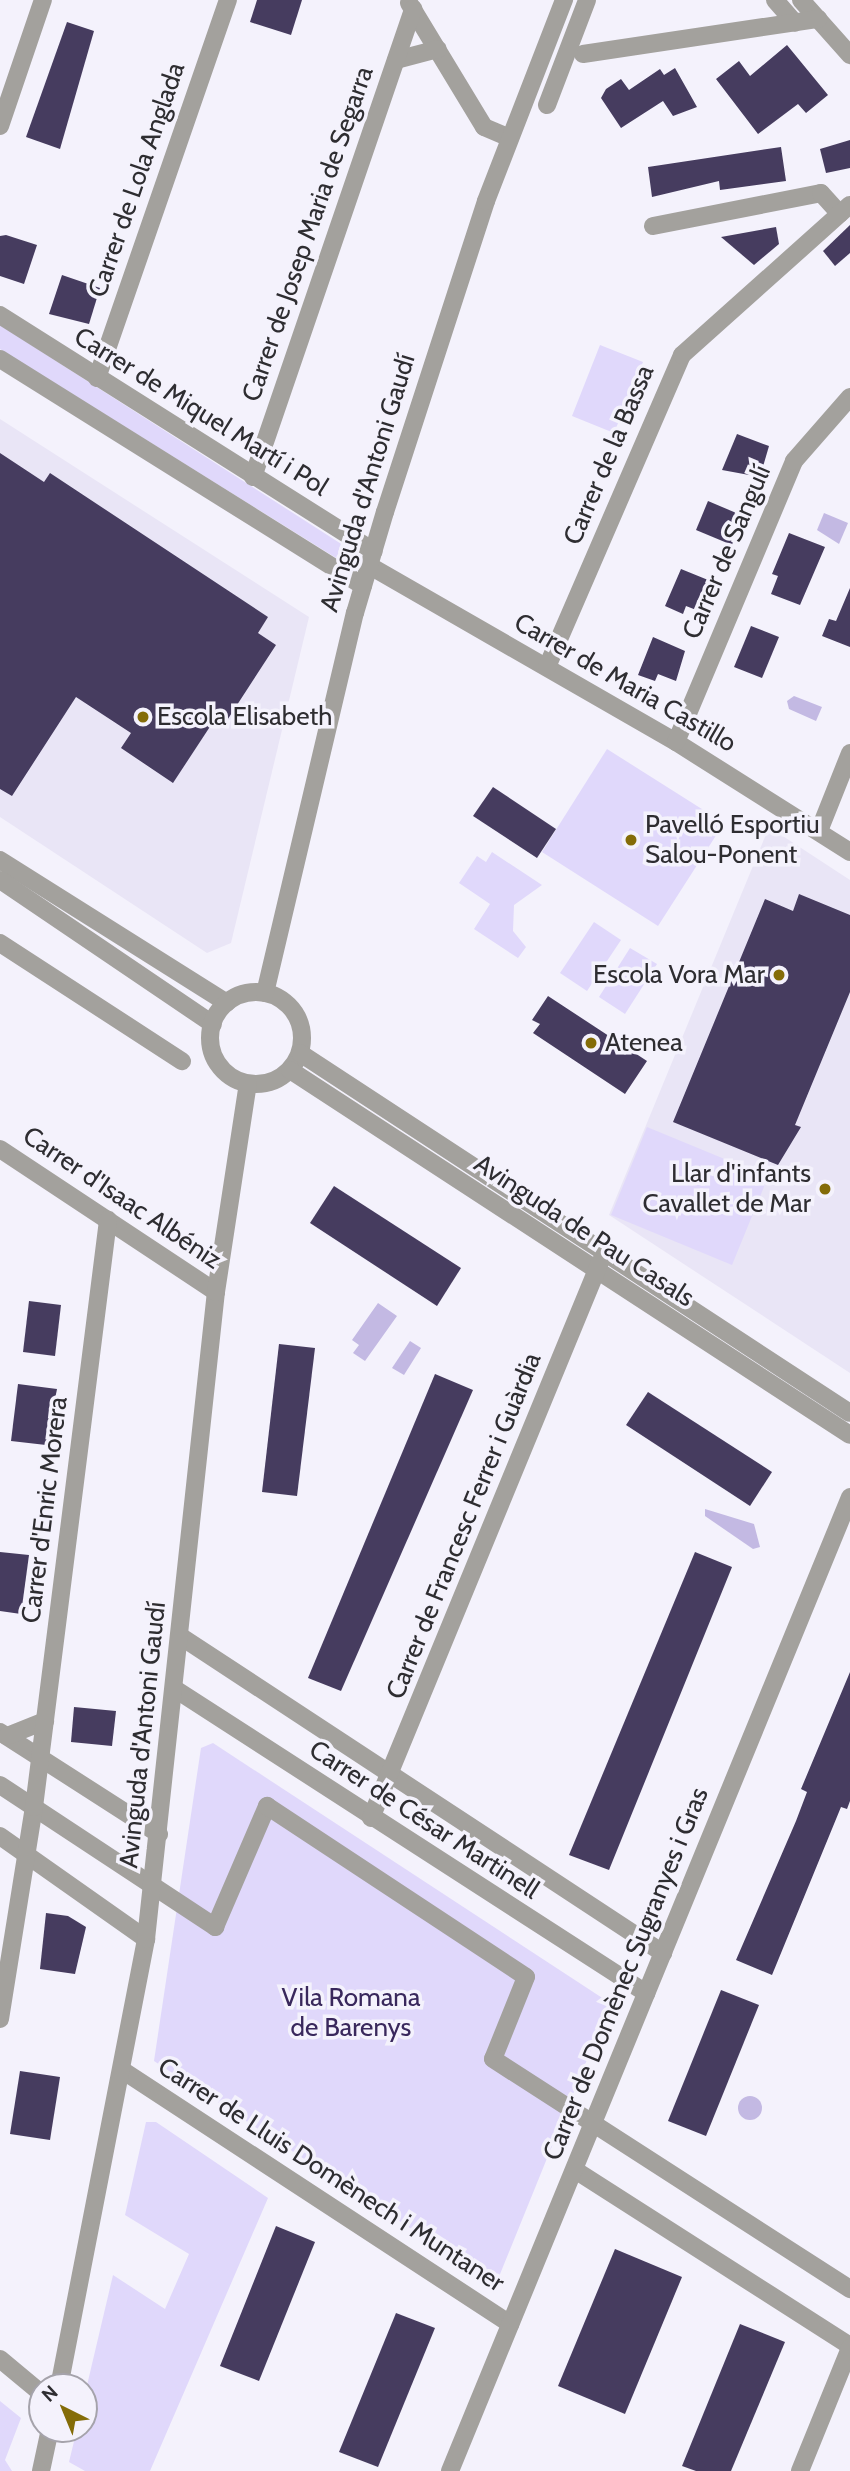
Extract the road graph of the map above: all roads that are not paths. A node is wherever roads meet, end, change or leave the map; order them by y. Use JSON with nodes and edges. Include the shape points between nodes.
{"nodes":[{"id":1,"x":43,"y":0,"type":"edge"},
{"id":2,"x":228,"y":0,"type":"edge"},
{"id":3,"x":564,"y":0,"type":"edge"},
{"id":4,"x":587,"y":0,"type":"edge"},
{"id":5,"x":775,"y":0,"type":"edge"},
{"id":6,"x":801,"y":0,"type":"edge"},
{"id":7,"x":410,"y":5,"type":"edge"},
{"id":8,"x":818,"y":19,"type":"junction"},
{"id":9,"x":794,"y":23,"type":"junction"},
{"id":10,"x":438,"y":49,"type":"junction"},
{"id":11,"x":583,"y":54,"type":"dead end"},
{"id":12,"x":850,"y":55,"type":"edge"},
{"id":13,"x":396,"y":60,"type":"junction"},
{"id":14,"x":547,"y":105,"type":"dead end"},
{"id":15,"x":0,"y":126,"type":"edge"},
{"id":16,"x":510,"y":138,"type":"junction"},
{"id":17,"x":845,"y":210,"type":"edge"},
{"id":18,"x":653,"y":226,"type":"dead end"},
{"id":19,"x":0,"y":315,"type":"edge"},
{"id":20,"x":0,"y":359,"type":"edge"},
{"id":21,"x":97,"y":378,"type":"junction"},
{"id":22,"x":850,"y":397,"type":"edge"},
{"id":23,"x":253,"y":477,"type":"junction"},
{"id":24,"x":372,"y":559,"type":"junction"},
{"id":25,"x":363,"y":586,"type":"junction"},
{"id":26,"x":547,"y":667,"type":"junction"},
{"id":27,"x":676,"y":741,"type":"junction"},
{"id":28,"x":850,"y":753,"type":"edge"},
{"id":29,"x":819,"y":831,"type":"junction"},
{"id":30,"x":850,"y":852,"type":"edge"},
{"id":31,"x":0,"y":860,"type":"edge"},
{"id":32,"x":0,"y":880,"type":"edge"},
{"id":33,"x":0,"y":943,"type":"edge"},
{"id":34,"x":265,"y":993,"type":"junction"},
{"id":35,"x":227,"y":1003,"type":"junction"},
{"id":36,"x":213,"y":1024,"type":"junction"},
{"id":37,"x":300,"y":1053,"type":"junction"},
{"id":38,"x":182,"y":1061,"type":"dead end"},
{"id":39,"x":290,"y":1070,"type":"junction"},
{"id":40,"x":248,"y":1084,"type":"junction"},
{"id":41,"x":0,"y":1149,"type":"edge"},
{"id":42,"x":108,"y":1220,"type":"junction"},
{"id":43,"x":138,"y":1239,"type":"junction"},
{"id":44,"x":104,"y":1250,"type":"junction"},
{"id":45,"x":600,"y":1262,"type":"junction"},
{"id":46,"x":216,"y":1292,"type":"junction"},
{"id":47,"x":850,"y":1413,"type":"edge"},
{"id":48,"x":850,"y":1435,"type":"edge"},
{"id":49,"x":850,"y":1497,"type":"edge"},
{"id":50,"x":180,"y":1636,"type":"junction"},
{"id":51,"x":175,"y":1689,"type":"junction"},
{"id":52,"x":45,"y":1721,"type":"junction"},
{"id":53,"x":3,"y":1734,"type":"edge"},
{"id":54,"x":40,"y":1757,"type":"junction"},
{"id":55,"x":390,"y":1775,"type":"junction"},
{"id":56,"x":0,"y":1785,"type":"edge"},
{"id":57,"x":34,"y":1807,"type":"junction"},
{"id":58,"x":371,"y":1818,"type":"junction"},
{"id":59,"x":159,"y":1834,"type":"junction"},
{"id":60,"x":0,"y":1836,"type":"edge"},
{"id":61,"x":26,"y":1854,"type":"junction"},
{"id":62,"x":53,"y":1873,"type":"junction"},
{"id":63,"x":22,"y":1883,"type":"junction"},
{"id":64,"x":153,"y":1886,"type":"junction"},
{"id":65,"x":146,"y":1939,"type":"junction"},
{"id":66,"x":663,"y":1953,"type":"junction"},
{"id":67,"x":646,"y":1993,"type":"junction"},
{"id":68,"x":0,"y":2019,"type":"edge"},
{"id":69,"x":122,"y":2070,"type":"junction"},
{"id":70,"x":594,"y":2124,"type":"junction"},
{"id":71,"x":575,"y":2170,"type":"junction"},
{"id":72,"x":850,"y":2289,"type":"edge"},
{"id":73,"x":510,"y":2324,"type":"junction"},
{"id":74,"x":850,"y":2347,"type":"edge"},
{"id":75,"x":0,"y":2359,"type":"edge"},
{"id":76,"x":62,"y":2373,"type":"edge"},
{"id":77,"x":28,"y":2382,"type":"edge"},
{"id":78,"x":47,"y":2443,"type":"edge"},
{"id":79,"x":41,"y":2471,"type":"edge"},
{"id":80,"x":450,"y":2471,"type":"edge"},
{"id":81,"x":800,"y":2471,"type":"edge"}],
"edges":[{"from":1,"to":15,"type":"street"},
{"from":2,"to":21,"type":"street","name":"Carrer de Lola Anglada"},
{"from":3,"to":16,"type":"street","name":"Avinguda d'Antoni Gaudí"},
{"from":4,"to":14,"type":"street"},
{"from":5,"to":9,"type":"street"},
{"from":6,"to":8,"type":"street"},
{"from":7,"to":10,"type":"street"},
{"from":7,"to":13,"type":"street","name":"Carrer de Josep Maria de Segarra"},
{"from":8,"to":9,"type":"street"},
{"from":8,"to":12,"type":"street"},
{"from":9,"to":11,"type":"street"},
{"from":10,"to":13,"type":"street"},
{"from":10,"to":16,"type":"street","via":[[484,127]]},
{"from":13,"to":23,"type":"street","name":"Carrer de Josep Maria de Segarra"},
{"from":16,"to":24,"type":"street","name":"Avinguda d'Antoni Gaudí","via":[[449,309]]},
{"from":17,"to":18,"type":"street","via":[[821,193]]},
{"from":17,"to":26,"type":"street","name":"Carrer de la Bassa","via":[[682,355]]},
{"from":19,"to":21,"type":"street","name":"Carrer de Miquel Martí i Pol"},
{"from":20,"to":25,"type":"street"},
{"from":21,"to":23,"type":"street","name":"Carrer de Miquel Martí i Pol"},
{"from":22,"to":27,"type":"street","name":"Carrer de Sangulí","via":[[794,461]]},
{"from":23,"to":24,"type":"street","name":"Carrer de Miquel Martí i Pol"},
{"from":24,"to":25,"type":"street","name":"Avinguda d'Antoni Gaudí"},
{"from":24,"to":26,"type":"street","name":"Carrer de Maria Castillo"},
{"from":25,"to":34,"type":"street","name":"Avinguda d'Antoni Gaudí"},
{"from":26,"to":27,"type":"street","name":"Carrer de Maria Castillo"},
{"from":27,"to":29,"type":"street","name":"Carrer de Maria Castillo"},
{"from":28,"to":29,"type":"street"},
{"from":29,"to":30,"type":"street","name":"Carrer de Maria Castillo"},
{"from":31,"to":35,"type":"street"},
{"from":32,"to":36,"type":"street"},
{"from":33,"to":38,"type":"street"},
{"from":34,"to":35,"type":"street"},
{"from":34,"to":37,"type":"street","via":[[281,1000],[298,1019]]},
{"from":35,"to":36,"type":"street"},
{"from":36,"to":40,"type":"street","via":[[211,1042],[219,1066]]},
{"from":37,"to":39,"type":"street"},
{"from":37,"to":45,"type":"street","name":"Avinguda de Pau Casals"},
{"from":39,"to":40,"type":"street","via":[[266,1083]]},
{"from":39,"to":45,"type":"street","name":"Avinguda de Pau Casals"},
{"from":40,"to":46,"type":"street","name":"Avinguda d'Antoni Gaudí"},
{"from":41,"to":42,"type":"street","name":"Carrer d'Isaac Albéniz"},
{"from":42,"to":43,"type":"street","name":"Carrer d'Isaac Albéniz"},
{"from":42,"to":44,"type":"street","name":"Carrer d'Enric Morera"},
{"from":43,"to":44,"type":"street"},
{"from":43,"to":46,"type":"street","name":"Carrer d'Isaac Albéniz"},
{"from":44,"to":52,"type":"street","name":"Carrer d'Enric Morera"},
{"from":45,"to":47,"type":"street","name":"Avinguda de Pau Casals"},
{"from":45,"to":48,"type":"street","name":"Avinguda de Pau Casals"},
{"from":45,"to":55,"type":"street","name":"Carrer de Francesc Ferrer i Guàrdia"},
{"from":46,"to":50,"type":"street","name":"Avinguda d'Antoni Gaudí"},
{"from":49,"to":66,"type":"street","name":"Carrer de Domènec Sugranyes i Gras"},
{"from":50,"to":51,"type":"street","name":"Avinguda d'Antoni Gaudí"},
{"from":50,"to":55,"type":"street"},
{"from":51,"to":58,"type":"street","name":"Carrer de César Martinell"},
{"from":51,"to":59,"type":"street","name":"Avinguda d'Antoni Gaudí"},
{"from":52,"to":53,"type":"street"},
{"from":52,"to":54,"type":"street","name":"Carrer d'Enric Morera"},
{"from":53,"to":54,"type":"street"},
{"from":54,"to":57,"type":"street","name":"Carrer d'Enric Morera"},
{"from":54,"to":59,"type":"street"},
{"from":55,"to":58,"type":"street","name":"Carrer de Francesc Ferrer i Guàrdia"},
{"from":55,"to":66,"type":"street"},
{"from":56,"to":57,"type":"street"},
{"from":57,"to":61,"type":"street","name":"Carrer d'Enric Morera"},
{"from":57,"to":64,"type":"street"},
{"from":58,"to":67,"type":"street","name":"Carrer de César Martinell"},
{"from":59,"to":64,"type":"street","name":"Avinguda d'Antoni Gaudí"},
{"from":60,"to":61,"type":"street"},
{"from":61,"to":62,"type":"street"},
{"from":61,"to":63,"type":"street","name":"Carrer d'Enric Morera"},
{"from":62,"to":63,"type":"street"},
{"from":62,"to":65,"type":"street"},
{"from":63,"to":68,"type":"street","name":"Carrer d'Enric Morera"},
{"from":64,"to":65,"type":"street","name":"Avinguda d'Antoni Gaudí"},
{"from":64,"to":70,"type":"street","via":[[215,1927],[267,1806],[526,1978],[493,2059]]},
{"from":65,"to":69,"type":"street","name":"Avinguda d'Antoni Gaudí"},
{"from":66,"to":67,"type":"street","name":"Carrer de Domènec Sugranyes i Gras"},
{"from":67,"to":70,"type":"street","name":"Carrer de Domènec Sugranyes i Gras"},
{"from":69,"to":73,"type":"street","name":"Carrer de Lluis Domènech i Muntaner"},
{"from":69,"to":76,"type":"street","name":"Avinguda d'Antoni Gaudí"},
{"from":70,"to":71,"type":"street","name":"Carrer de Domènec Sugranyes i Gras"},
{"from":70,"to":72,"type":"street"},
{"from":71,"to":73,"type":"street","name":"Carrer de Domènec Sugranyes i Gras"},
{"from":71,"to":74,"type":"street"},
{"from":73,"to":80,"type":"street","name":"Carrer de Domènec Sugranyes i Gras"},
{"from":74,"to":81,"type":"street"},
{"from":75,"to":77,"type":"street"},
{"from":78,"to":79,"type":"street"}]}
